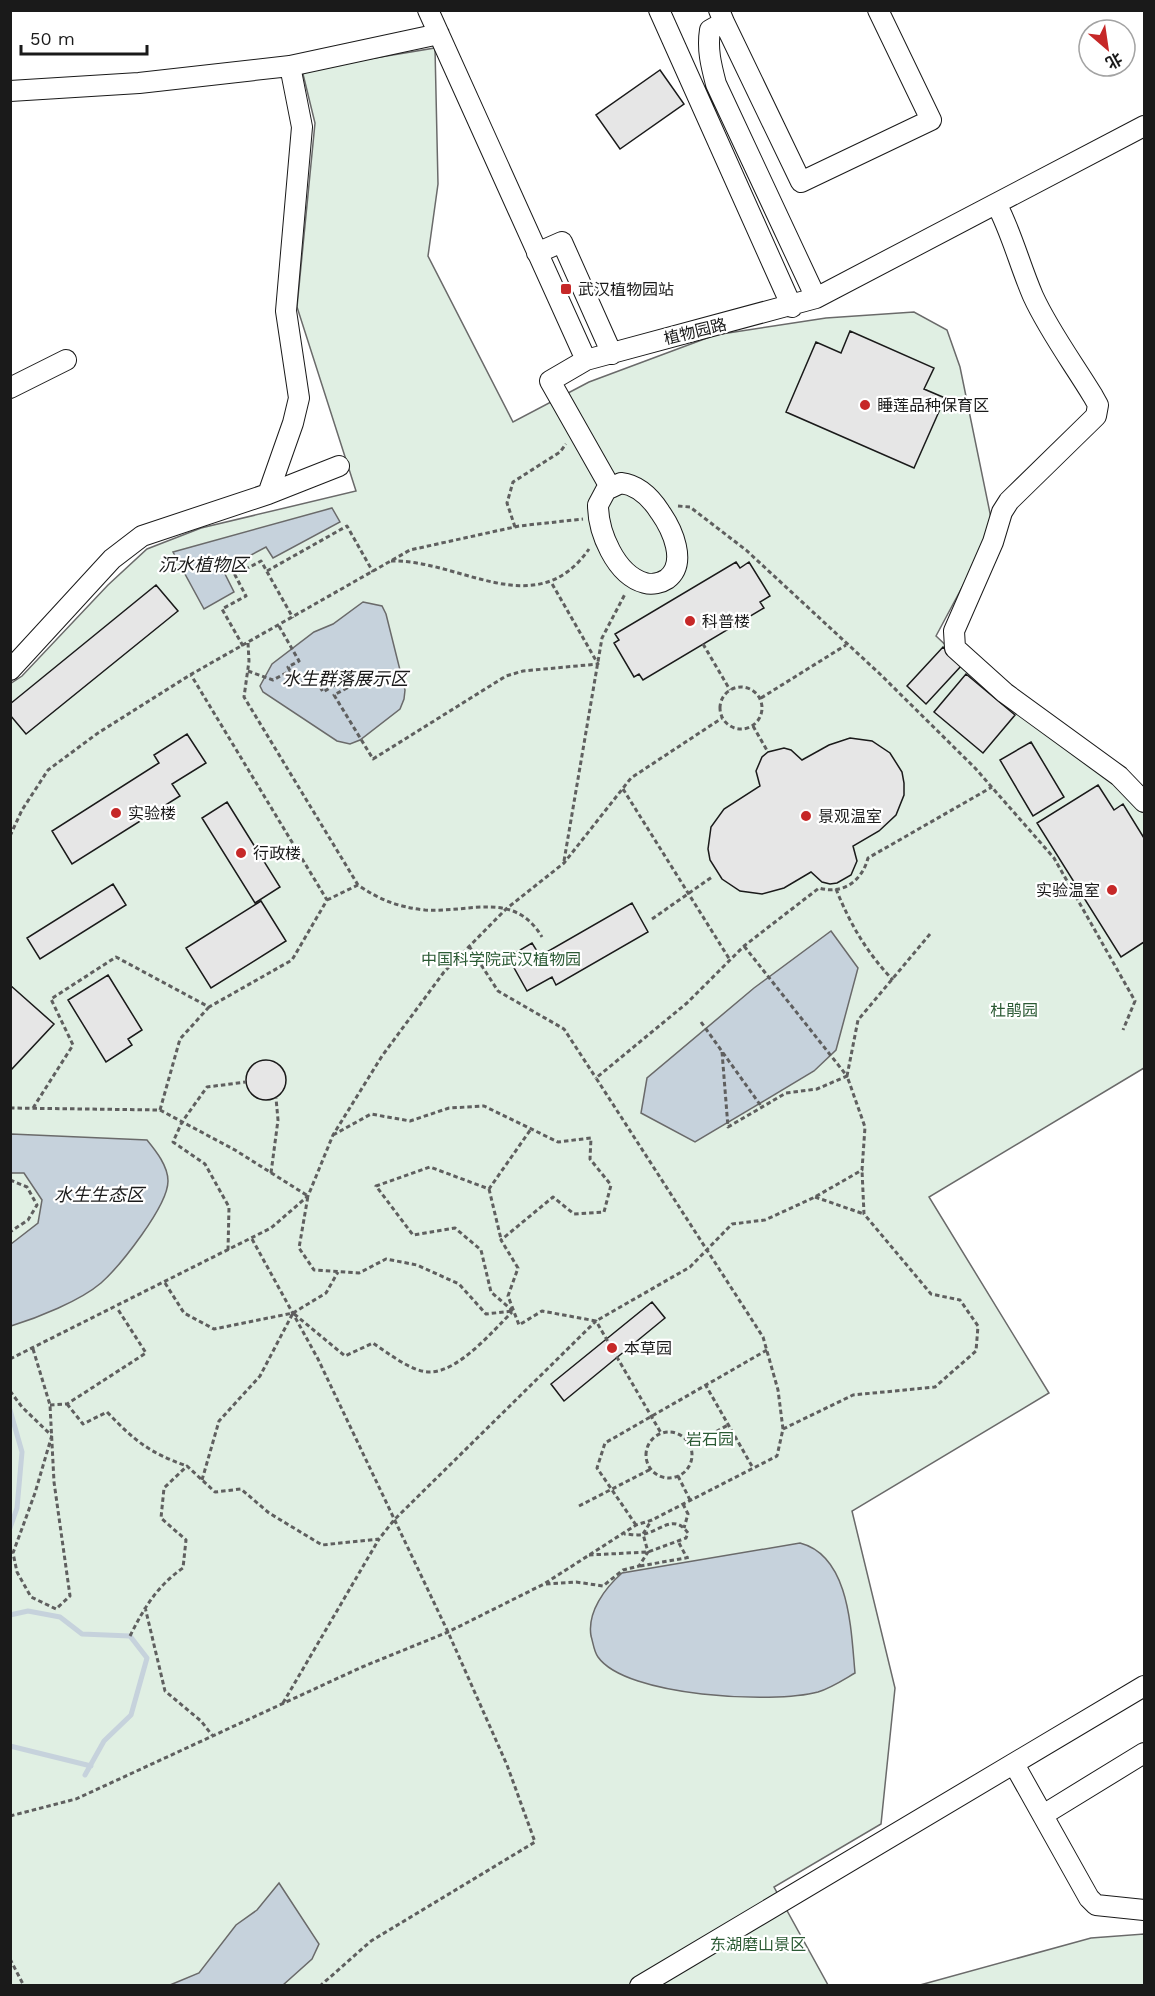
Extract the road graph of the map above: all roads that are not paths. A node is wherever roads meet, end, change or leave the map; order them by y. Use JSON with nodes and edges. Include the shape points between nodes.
{"nodes":[{"id":1,"x":428,"y":10,"type":"edge"},
{"id":2,"x":659,"y":10,"type":"edge"},
{"id":3,"x":879,"y":10,"type":"edge"},
{"id":4,"x":722,"y":16,"type":"edge"},
{"id":5,"x":439,"y":34,"type":"junction"},
{"id":6,"x":290,"y":66,"type":"junction"},
{"id":7,"x":10,"y":91,"type":"edge"},
{"id":8,"x":1144,"y":126,"type":"edge"},
{"id":9,"x":997,"y":205,"type":"junction"},
{"id":10,"x":537,"y":253,"type":"junction"},
{"id":11,"x":816,"y":298,"type":"junction"},
{"id":12,"x":792,"y":307,"type":"junction"},
{"id":13,"x":612,"y":354,"type":"junction"},
{"id":14,"x":66,"y":360,"type":"dead end"},
{"id":15,"x":586,"y":360,"type":"junction"},
{"id":16,"x":10,"y":388,"type":"edge"},
{"id":17,"x":339,"y":466,"type":"dead end"},
{"id":18,"x":610,"y":487,"type":"junction"},
{"id":19,"x":268,"y":494,"type":"junction"},
{"id":20,"x":10,"y":670,"type":"edge"},
{"id":21,"x":1144,"y":802,"type":"edge"},
{"id":22,"x":1144,"y":1686,"type":"edge"},
{"id":23,"x":1144,"y":1753,"type":"edge"},
{"id":24,"x":1014,"y":1764,"type":"junction"},
{"id":25,"x":1043,"y":1815,"type":"junction"},
{"id":26,"x":1144,"y":1910,"type":"edge"},
{"id":27,"x":640,"y":1986,"type":"edge"}],
"edges":[{"from":1,"to":5,"type":"street"},
{"from":2,"to":12,"type":"street"},
{"from":3,"to":4,"type":"street","via":[[931,120],[801,182]]},
{"from":4,"to":11,"type":"street","via":[[710,30],[709,56],[716,84]]},
{"from":5,"to":6,"type":"street"},
{"from":5,"to":10,"type":"street"},
{"from":6,"to":7,"type":"street","via":[[139,83]]},
{"from":6,"to":19,"type":"street","via":[[302,127],[286,311],[299,398]]},
{"from":8,"to":9,"type":"street","name":"植物园路"},
{"from":9,"to":11,"type":"street","name":"植物园路"},
{"from":9,"to":21,"type":"street","via":[[1011,231],[1036,302],[1093,396],[1098,411],[1009,501],[952,642],[1005,693],[1119,776]]},
{"from":10,"to":13,"type":"street","via":[[562,242]]},
{"from":10,"to":15,"type":"street"},
{"from":11,"to":12,"type":"street","name":"植物园路"},
{"from":12,"to":13,"type":"street","name":"植物园路"},
{"from":13,"to":15,"type":"street","name":"植物园路"},
{"from":14,"to":16,"type":"street"},
{"from":15,"to":18,"type":"street","name":"植物园路","via":[[550,381]]},
{"from":17,"to":19,"type":"street"},
{"from":18,"to":18,"type":"street","via":[[621,483],[637,488],[658,509],[673,539],[677,558],[672,574],[665,580],[652,584],[634,577],[613,554],[600,525],[598,504]]},
{"from":19,"to":20,"type":"street","via":[[142,536],[112,559]]},
{"from":22,"to":24,"type":"street"},
{"from":23,"to":25,"type":"street"},
{"from":24,"to":25,"type":"street"},
{"from":24,"to":27,"type":"street"},
{"from":25,"to":26,"type":"street","via":[[1096,1905]]}]}
